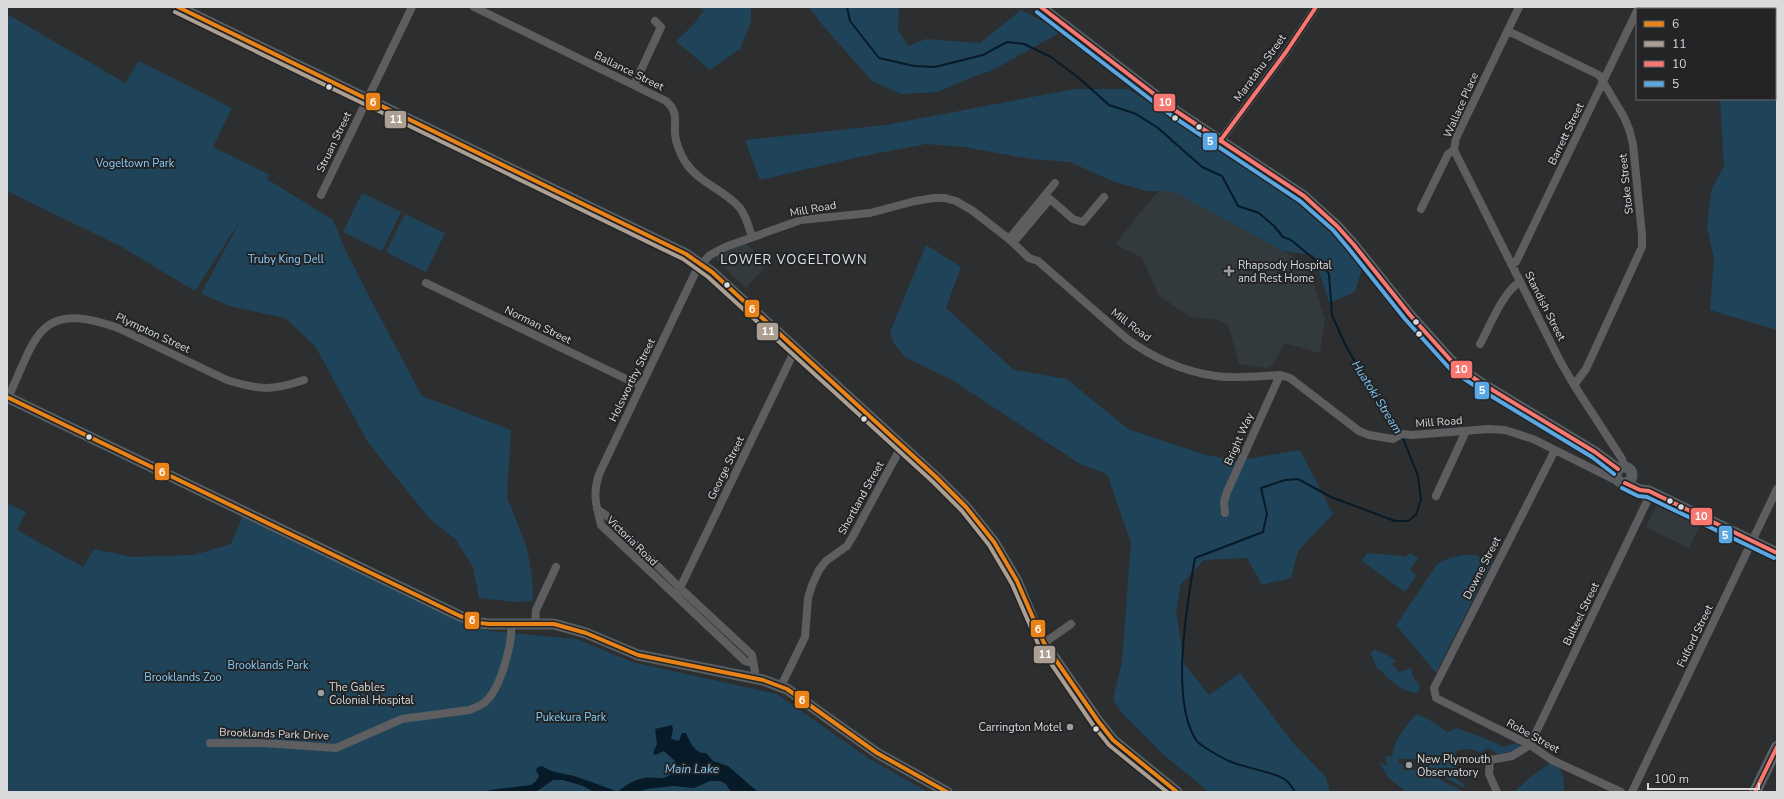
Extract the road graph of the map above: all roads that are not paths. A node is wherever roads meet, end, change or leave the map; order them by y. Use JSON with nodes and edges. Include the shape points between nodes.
{"nodes":[{"id":1,"x":178,"y":7,"type":"edge"},
{"id":2,"x":412,"y":7,"type":"edge"},
{"id":3,"x":474,"y":7,"type":"edge"},
{"id":4,"x":1041,"y":7,"type":"edge"},
{"id":5,"x":1316,"y":7,"type":"edge"},
{"id":6,"x":1519,"y":7,"type":"edge"},
{"id":7,"x":1636,"y":13,"type":"edge"},
{"id":8,"x":655,"y":21,"type":"dead end"},
{"id":9,"x":1508,"y":31,"type":"junction"},
{"id":10,"x":1603,"y":82,"type":"junction"},
{"id":11,"x":634,"y":85,"type":"junction"},
{"id":12,"x":367,"y":99,"type":"junction"},
{"id":13,"x":1220,"y":141,"type":"junction"},
{"id":14,"x":1454,"y":150,"type":"junction"},
{"id":15,"x":1055,"y":183,"type":"dead end"},
{"id":16,"x":321,"y":195,"type":"dead end"},
{"id":17,"x":1104,"y":197,"type":"dead end"},
{"id":18,"x":1421,"y":209,"type":"dead end"},
{"id":19,"x":752,"y":237,"type":"junction"},
{"id":20,"x":1011,"y":241,"type":"junction"},
{"id":21,"x":701,"y":264,"type":"junction"},
{"id":22,"x":1511,"y":264,"type":"junction"},
{"id":23,"x":1520,"y":282,"type":"junction"},
{"id":24,"x":426,"y":283,"type":"dead end"},
{"id":25,"x":1480,"y":344,"type":"dead end"},
{"id":26,"x":797,"y":350,"type":"junction"},
{"id":27,"x":1280,"y":375,"type":"junction"},
{"id":28,"x":304,"y":380,"type":"dead end"},
{"id":29,"x":1574,"y":385,"type":"junction"},
{"id":30,"x":641,"y":386,"type":"junction"},
{"id":31,"x":7,"y":398,"type":"edge"},
{"id":32,"x":1466,"y":430,"type":"junction"},
{"id":33,"x":903,"y":446,"type":"junction"},
{"id":34,"x":1554,"y":450,"type":"junction"},
{"id":35,"x":1622,"y":474,"type":"junction"},
{"id":36,"x":1777,"y":489,"type":"edge"},
{"id":37,"x":1650,"y":492,"type":"junction"},
{"id":38,"x":1436,"y":496,"type":"dead end"},
{"id":39,"x":598,"y":509,"type":"junction"},
{"id":40,"x":1225,"y":513,"type":"dead end"},
{"id":41,"x":1752,"y":541,"type":"junction"},
{"id":42,"x":1777,"y":553,"type":"edge"},
{"id":43,"x":556,"y":567,"type":"dead end"},
{"id":44,"x":680,"y":588,"type":"junction"},
{"id":45,"x":674,"y":595,"type":"junction"},
{"id":46,"x":511,"y":624,"type":"junction"},
{"id":47,"x":535,"y":624,"type":"junction"},
{"id":48,"x":1071,"y":624,"type":"dead end"},
{"id":49,"x":1044,"y":643,"type":"junction"},
{"id":50,"x":752,"y":663,"type":"junction"},
{"id":51,"x":753,"y":679,"type":"junction"},
{"id":52,"x":781,"y":686,"type":"junction"},
{"id":53,"x":1436,"y":698,"type":"joint"},
{"id":54,"x":210,"y":743,"type":"dead end"},
{"id":55,"x":1530,"y":745,"type":"junction"},
{"id":56,"x":1777,"y":747,"type":"edge"},
{"id":57,"x":947,"y":792,"type":"edge"},
{"id":58,"x":1177,"y":792,"type":"edge"},
{"id":59,"x":1497,"y":792,"type":"edge"},
{"id":60,"x":1621,"y":792,"type":"edge"},
{"id":61,"x":1632,"y":792,"type":"edge"},
{"id":62,"x":1755,"y":792,"type":"edge"}],
"edges":[{"from":1,"to":12,"type":"street"},
{"from":2,"to":12,"type":"street","name":"Struan Street"},
{"from":3,"to":11,"type":"street","name":"Ballance Street"},
{"from":4,"to":13,"type":"street"},
{"from":5,"to":13,"type":"street","name":"Maratahu Street"},
{"from":6,"to":9,"type":"street","name":"Wallace Place"},
{"from":7,"to":10,"type":"street","name":"Barrett Street"},
{"from":8,"to":11,"type":"street","via":[[661,27]]},
{"from":9,"to":10,"type":"street","name":"Stoke Street","via":[[1599,75]]},
{"from":9,"to":14,"type":"street","name":"Wallace Place","via":[[1456,138]]},
{"from":10,"to":22,"type":"street","name":"Barrett Street","via":[[1516,262]]},
{"from":10,"to":29,"type":"street","name":"Stoke Street","via":[[1624,117],[1633,144],[1642,247],[1586,369]]},
{"from":11,"to":19,"type":"street","name":"Ballance Street","via":[[672,106],[676,118],[676,140],[684,161],[697,176],[722,192],[741,209]]},
{"from":12,"to":16,"type":"street","name":"Struan Street"},
{"from":12,"to":21,"type":"street","via":[[686,254]]},
{"from":13,"to":35,"type":"street","via":[[1304,196],[1318,208],[1354,245],[1410,315],[1455,365],[1595,452]]},
{"from":14,"to":18,"type":"street","name":"Wallace Place","via":[[1448,154]]},
{"from":14,"to":22,"type":"street","name":"Standish Street"},
{"from":15,"to":20,"type":"street"},
{"from":17,"to":20,"type":"street","via":[[1083,222],[1073,219],[1050,199]]},
{"from":19,"to":20,"type":"street","name":"Mill Road","via":[[801,220],[870,213],[934,198],[950,200],[967,208]]},
{"from":19,"to":21,"type":"street","name":"Mill Road","via":[[713,253]]},
{"from":20,"to":27,"type":"street","name":"Mill Road","via":[[1138,347],[1165,360],[1214,376]]},
{"from":21,"to":26,"type":"street"},
{"from":21,"to":30,"type":"street","name":"Holsworthy Street"},
{"from":22,"to":23,"type":"street","name":"Standish Street"},
{"from":23,"to":25,"type":"street","via":[[1506,296]]},
{"from":23,"to":29,"type":"street","name":"Standish Street"},
{"from":24,"to":30,"type":"street","name":"Norman Street"},
{"from":26,"to":33,"type":"street"},
{"from":26,"to":44,"type":"street","name":"George Street"},
{"from":27,"to":32,"type":"street","name":"Mill Road","via":[[1290,378],[1359,431],[1382,438],[1392,439],[1402,434]]},
{"from":27,"to":40,"type":"street","name":"Bright Way","via":[[1227,492],[1224,502]]},
{"from":28,"to":31,"type":"street","name":"Plympton Street","via":[[288,386],[256,388],[227,380],[118,328],[99,321],[68,317],[49,324],[42,330]]},
{"from":29,"to":35,"type":"street","name":"Standish Street","via":[[1622,459]]},
{"from":30,"to":39,"type":"street","name":"Holsworthy Street","via":[[596,482],[594,492]]},
{"from":31,"to":46,"type":"street","via":[[439,607],[480,623]]},
{"from":32,"to":34,"type":"street","name":"Mill Road","via":[[1506,430],[1533,439]]},
{"from":32,"to":38,"type":"street"},
{"from":33,"to":49,"type":"street","via":[[966,507],[994,542],[1017,581]]},
{"from":33,"to":52,"type":"street","name":"Shortland Street","via":[[853,536],[846,546],[826,561],[819,570],[808,598],[805,637]]},
{"from":34,"to":35,"type":"street","name":"Mill Road","via":[[1598,472]]},
{"from":34,"to":53,"type":"street","name":"Downe Street","via":[[1434,688]]},
{"from":35,"to":37,"type":"street"},
{"from":36,"to":41,"type":"street","name":"Fulford Street"},
{"from":37,"to":41,"type":"street"},
{"from":37,"to":55,"type":"street","name":"Bulteel Street"},
{"from":39,"to":44,"type":"street","name":"Victoria Road"},
{"from":39,"to":45,"type":"street","name":"Victoria Road","via":[[601,525]]},
{"from":41,"to":42,"type":"street"},
{"from":41,"to":61,"type":"street","name":"Fulford Street"},
{"from":43,"to":47,"type":"street","via":[[536,610]]},
{"from":44,"to":45,"type":"street","name":"George Street"},
{"from":44,"to":50,"type":"street","name":"Victoria Road","via":[[752,655]]},
{"from":45,"to":50,"type":"street","name":"Victoria Road"},
{"from":46,"to":47,"type":"street"},
{"from":46,"to":54,"type":"street","name":"Brooklands Park Drive","via":[[508,654],[497,684],[486,702],[469,710],[402,719],[336,748],[264,743]]},
{"from":47,"to":51,"type":"street","via":[[554,624],[571,628],[638,655]]},
{"from":48,"to":49,"type":"street"},
{"from":49,"to":58,"type":"street","via":[[1113,740]]},
{"from":50,"to":51,"type":"street","name":"Victoria Road","via":[[755,672]]},
{"from":51,"to":52,"type":"street"},
{"from":52,"to":57,"type":"street","via":[[877,753]]},
{"from":53,"to":55,"type":"street","name":"Robe Street"},
{"from":55,"to":59,"type":"street","via":[[1512,756],[1490,760],[1489,774]]},
{"from":55,"to":60,"type":"street","name":"Robe Street","via":[[1552,760]]},
{"from":56,"to":62,"type":"main road"}]}
